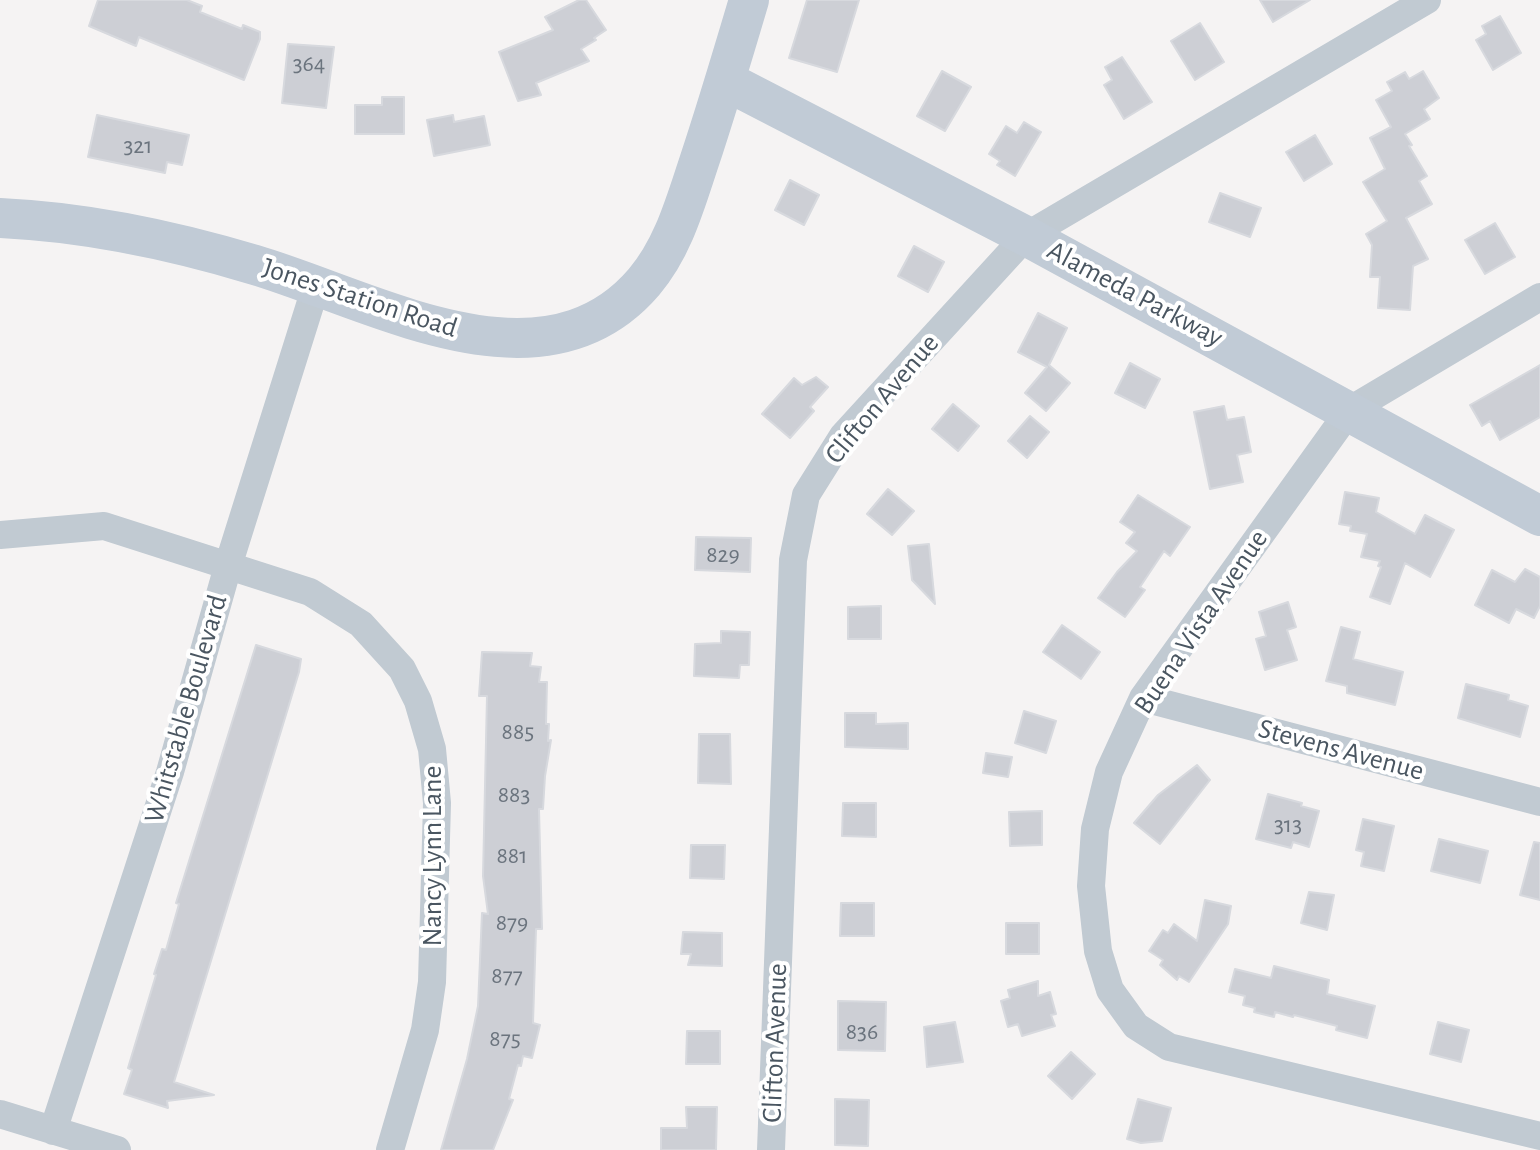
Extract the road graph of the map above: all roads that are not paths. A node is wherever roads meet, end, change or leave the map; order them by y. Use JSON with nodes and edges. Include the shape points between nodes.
{"nodes":[{"id":1,"x":749,"y":0,"type":"edge"},
{"id":2,"x":1427,"y":0,"type":"edge"},
{"id":3,"x":726,"y":81,"type":"junction"},
{"id":4,"x":0,"y":218,"type":"edge"},
{"id":5,"x":1026,"y":236,"type":"junction"},
{"id":6,"x":316,"y":286,"type":"junction"},
{"id":7,"x":1540,"y":297,"type":"edge"},
{"id":8,"x":1350,"y":410,"type":"junction"},
{"id":9,"x":1540,"y":516,"type":"edge"},
{"id":10,"x":0,"y":535,"type":"edge"},
{"id":11,"x":228,"y":566,"type":"junction"},
{"id":12,"x":1143,"y":698,"type":"junction"},
{"id":13,"x":1540,"y":802,"type":"edge"},
{"id":14,"x":0,"y":1114,"type":"edge"},
{"id":15,"x":53,"y":1131,"type":"junction"},
{"id":16,"x":1540,"y":1136,"type":"edge"},
{"id":17,"x":117,"y":1150,"type":"edge"},
{"id":18,"x":390,"y":1150,"type":"edge"},
{"id":19,"x":771,"y":1150,"type":"edge"}],
"edges":[{"from":1,"to":3,"type":"street","name":"Jones Station Road"},
{"from":2,"to":5,"type":"street","name":"Clifton Avenue"},
{"from":3,"to":5,"type":"street","name":"Alameda Parkway"},
{"from":3,"to":6,"type":"street","name":"Jones Station Road","via":[[679,223],[662,256],[622,305],[591,323],[556,336],[518,340],[425,323]]},
{"from":4,"to":6,"type":"street","name":"Jones Station Road","via":[[147,236]]},
{"from":5,"to":8,"type":"street","name":"Alameda Parkway"},
{"from":5,"to":19,"type":"street","name":"Clifton Avenue","via":[[843,436],[806,495],[793,560]]},
{"from":6,"to":11,"type":"street","name":"Whitstable Boulevard"},
{"from":7,"to":8,"type":"street","name":"Buena Vista Avenue"},
{"from":8,"to":9,"type":"street","name":"Alameda Parkway"},
{"from":8,"to":12,"type":"street","name":"Buena Vista Avenue"},
{"from":10,"to":11,"type":"street","name":"Nancy Lynn Lane","via":[[104,526]]},
{"from":11,"to":15,"type":"street","name":"Whitstable Boulevard","via":[[170,772]]},
{"from":11,"to":18,"type":"street","name":"Nancy Lynn Lane","via":[[310,592],[361,624],[402,669],[432,749],[437,803],[432,982],[425,1030]]},
{"from":12,"to":13,"type":"street","name":"Stevens Avenue"},
{"from":12,"to":16,"type":"street","name":"Buena Vista Avenue","via":[[1109,772],[1095,829],[1091,886],[1098,951],[1110,990],[1136,1026],[1169,1047]]},
{"from":14,"to":15,"type":"street"},
{"from":15,"to":17,"type":"street"}]}
